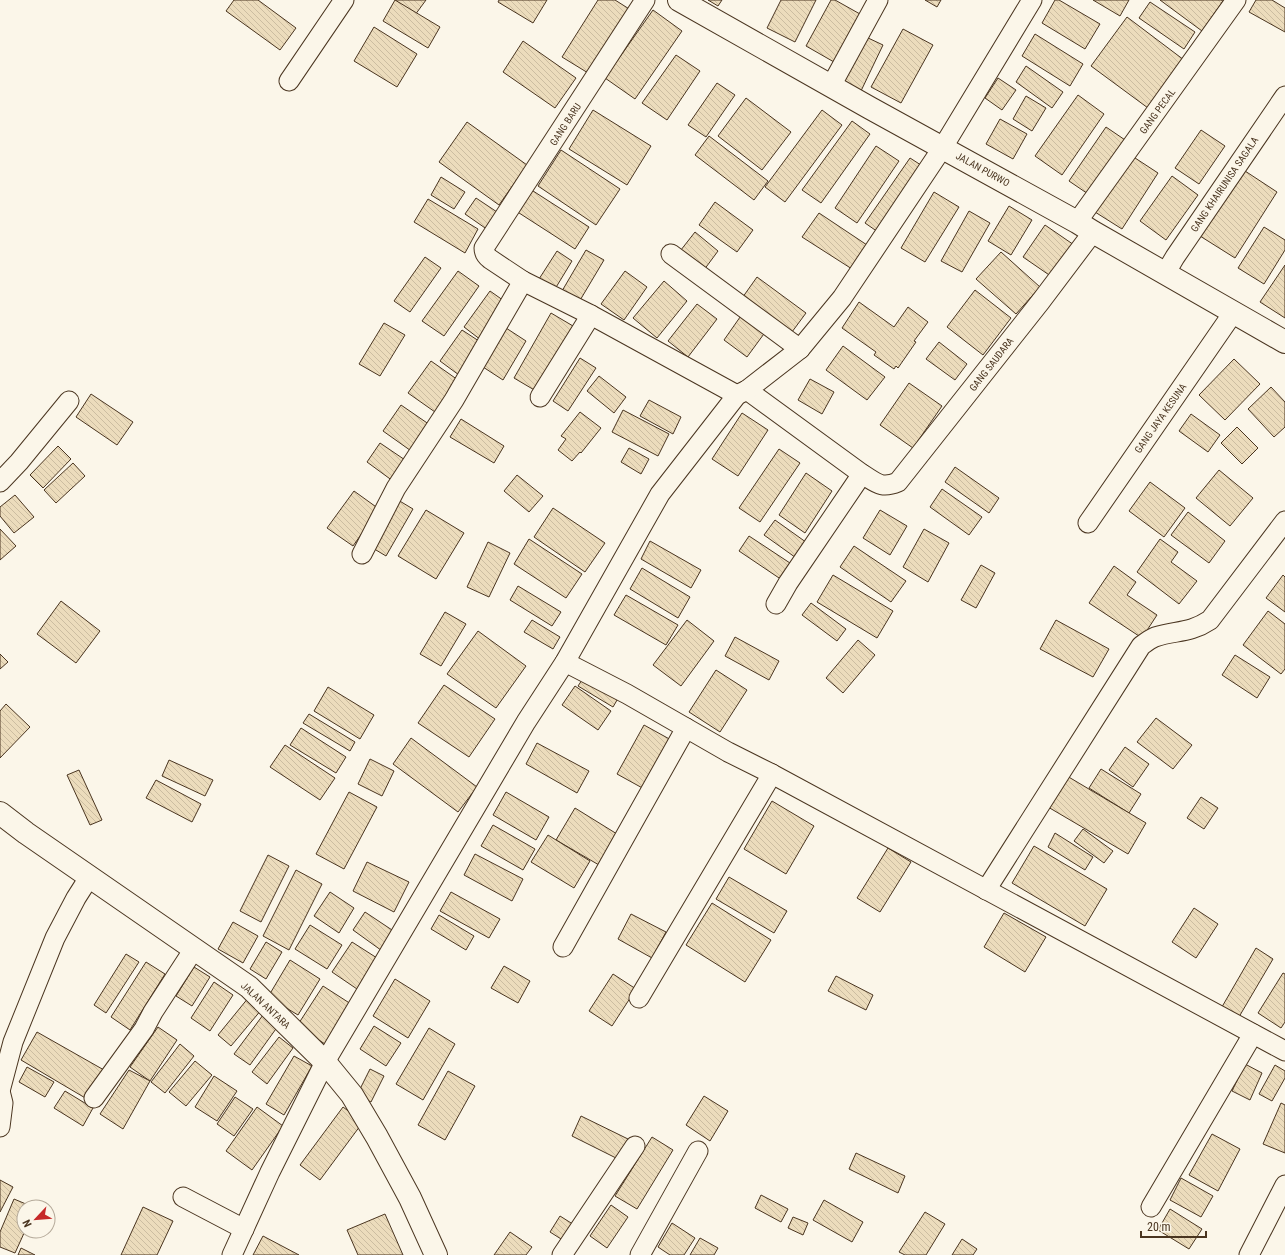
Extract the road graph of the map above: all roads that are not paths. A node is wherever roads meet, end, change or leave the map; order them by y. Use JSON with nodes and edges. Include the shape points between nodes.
{"nodes":[{"id":1,"x":344,"y":0,"type":"edge"},
{"id":2,"x":645,"y":0,"type":"edge"},
{"id":3,"x":679,"y":0,"type":"edge"},
{"id":4,"x":878,"y":0,"type":"edge"},
{"id":5,"x":1032,"y":0,"type":"edge"},
{"id":6,"x":1236,"y":0,"type":"edge"},
{"id":7,"x":289,"y":81,"type":"dead end"},
{"id":8,"x":831,"y":86,"type":"junction"},
{"id":9,"x":1285,"y":96,"type":"edge"},
{"id":10,"x":944,"y":147,"type":"junction"},
{"id":11,"x":1085,"y":227,"type":"junction"},
{"id":12,"x":671,"y":254,"type":"dead end"},
{"id":13,"x":1165,"y":274,"type":"junction"},
{"id":14,"x":523,"y":281,"type":"junction"},
{"id":15,"x":1233,"y":313,"type":"junction"},
{"id":16,"x":591,"y":315,"type":"junction"},
{"id":17,"x":1285,"y":342,"type":"edge"},
{"id":18,"x":800,"y":349,"type":"junction"},
{"id":19,"x":742,"y":392,"type":"junction"},
{"id":20,"x":540,"y":397,"type":"dead end"},
{"id":21,"x":69,"y":401,"type":"dead end"},
{"id":22,"x":862,"y":474,"type":"junction"},
{"id":23,"x":0,"y":482,"type":"edge"},
{"id":24,"x":1285,"y":521,"type":"edge"},
{"id":25,"x":1088,"y":523,"type":"dead end"},
{"id":26,"x":362,"y":554,"type":"dead end"},
{"id":27,"x":776,"y":604,"type":"dead end"},
{"id":28,"x":565,"y":662,"type":"junction"},
{"id":29,"x":686,"y":728,"type":"junction"},
{"id":30,"x":772,"y":774,"type":"junction"},
{"id":31,"x":0,"y":812,"type":"edge"},
{"id":32,"x":90,"y":876,"type":"junction"},
{"id":33,"x":986,"y":890,"type":"junction"},
{"id":34,"x":563,"y":947,"type":"dead end"},
{"id":35,"x":194,"y":949,"type":"junction"},
{"id":36,"x":639,"y":998,"type":"dead end"},
{"id":37,"x":1253,"y":1034,"type":"junction"},
{"id":38,"x":1285,"y":1052,"type":"edge"},
{"id":39,"x":325,"y":1062,"type":"junction"},
{"id":40,"x":0,"y":1091,"type":"edge"},
{"id":41,"x":94,"y":1098,"type":"dead end"},
{"id":42,"x":0,"y":1127,"type":"edge"},
{"id":43,"x":635,"y":1146,"type":"dead end"},
{"id":44,"x":698,"y":1151,"type":"dead end"},
{"id":45,"x":1285,"y":1185,"type":"edge"},
{"id":46,"x":183,"y":1197,"type":"dead end"},
{"id":47,"x":1151,"y":1207,"type":"dead end"},
{"id":48,"x":244,"y":1229,"type":"junction"},
{"id":49,"x":232,"y":1255,"type":"edge"},
{"id":50,"x":436,"y":1255,"type":"edge"},
{"id":51,"x":562,"y":1255,"type":"edge"},
{"id":52,"x":640,"y":1255,"type":"edge"},
{"id":53,"x":1249,"y":1255,"type":"edge"}],
"edges":[{"from":1,"to":7,"type":"street"},
{"from":2,"to":14,"type":"street","name":"GANG BARU","via":[[484,248],[490,259]]},
{"from":3,"to":8,"type":"street","name":"JALAN PURWO"},
{"from":4,"to":8,"type":"street"},
{"from":5,"to":10,"type":"street"},
{"from":6,"to":11,"type":"street","name":"GANG PECAL"},
{"from":8,"to":10,"type":"street","name":"JALAN PURWO"},
{"from":9,"to":13,"type":"street","name":"GANG KHAIRUNISA SAGALA"},
{"from":10,"to":11,"type":"street","name":"JALAN PURWO"},
{"from":10,"to":18,"type":"street","via":[[842,298]]},
{"from":11,"to":13,"type":"street","name":"JALAN PURWO"},
{"from":11,"to":22,"type":"street","name":"GANG SAUDARA","via":[[1041,301],[898,482],[882,486]]},
{"from":12,"to":18,"type":"street"},
{"from":13,"to":15,"type":"street","name":"JALAN PURWO"},
{"from":14,"to":16,"type":"street"},
{"from":14,"to":26,"type":"street","via":[[454,400],[396,488]]},
{"from":15,"to":17,"type":"street","name":"JALAN PURWO"},
{"from":15,"to":25,"type":"street","name":"GANG JAYA KESUNA"},
{"from":16,"to":19,"type":"street"},
{"from":16,"to":20,"type":"street"},
{"from":18,"to":19,"type":"street"},
{"from":19,"to":22,"type":"street"},
{"from":19,"to":28,"type":"street","via":[[660,494]]},
{"from":21,"to":23,"type":"street"},
{"from":22,"to":27,"type":"street"},
{"from":24,"to":33,"type":"street","via":[[1210,620],[1192,629],[1154,638],[1141,646]]},
{"from":28,"to":29,"type":"street","via":[[628,694]]},
{"from":28,"to":39,"type":"street","via":[[526,722]]},
{"from":29,"to":30,"type":"street"},
{"from":29,"to":34,"type":"street"},
{"from":30,"to":33,"type":"street"},
{"from":30,"to":36,"type":"street"},
{"from":31,"to":32,"type":"street","name":"JALAN ANTARA","via":[[26,833]]},
{"from":32,"to":35,"type":"street","name":"JALAN ANTARA"},
{"from":32,"to":40,"type":"street","via":[[55,938],[13,1042]]},
{"from":33,"to":37,"type":"street"},
{"from":35,"to":39,"type":"street","name":"JALAN ANTARA","via":[[249,987]]},
{"from":35,"to":41,"type":"street","via":[[144,1029]]},
{"from":37,"to":38,"type":"street"},
{"from":37,"to":47,"type":"street"},
{"from":39,"to":48,"type":"street"},
{"from":39,"to":50,"type":"street","name":"JALAN ANTARA","via":[[352,1095],[377,1137],[410,1198]]},
{"from":40,"to":42,"type":"street","via":[[3,1103]]},
{"from":43,"to":51,"type":"street"},
{"from":44,"to":52,"type":"street"},
{"from":45,"to":53,"type":"street"},
{"from":46,"to":48,"type":"street"},
{"from":48,"to":49,"type":"street"}]}
